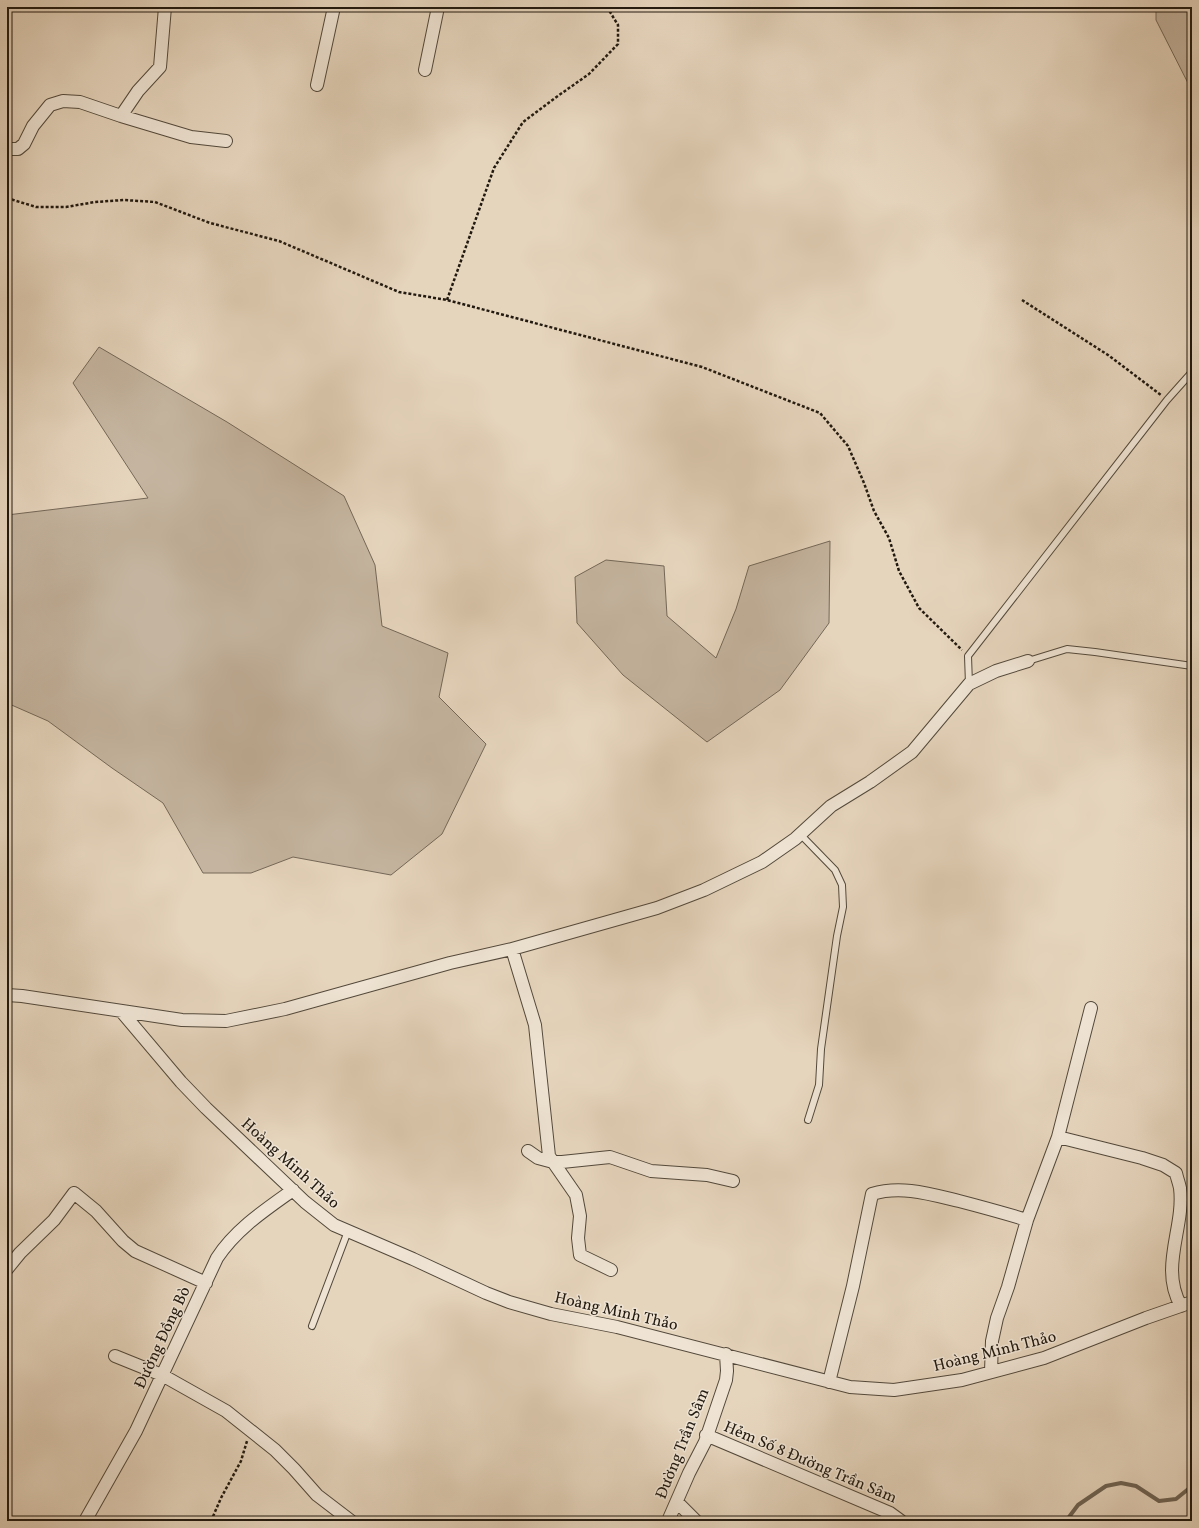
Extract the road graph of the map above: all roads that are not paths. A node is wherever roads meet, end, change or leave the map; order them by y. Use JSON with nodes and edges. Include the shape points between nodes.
{"nodes":[{"id":1,"x":166,"y":7,"type":"edge"},
{"id":2,"x":334,"y":7,"type":"edge"},
{"id":3,"x":438,"y":7,"type":"edge"},
{"id":4,"x":425,"y":70,"type":"dead end"},
{"id":5,"x":317,"y":85,"type":"dead end"},
{"id":6,"x":121,"y":116,"type":"junction"},
{"id":7,"x":226,"y":141,"type":"dead end"},
{"id":8,"x":7,"y":149,"type":"edge"},
{"id":9,"x":1192,"y":372,"type":"edge"},
{"id":10,"x":1028,"y":661,"type":"joint"},
{"id":11,"x":1192,"y":666,"type":"edge"},
{"id":12,"x":969,"y":684,"type":"junction"},
{"id":13,"x":800,"y":834,"type":"junction"},
{"id":14,"x":512,"y":949,"type":"junction"},
{"id":15,"x":7,"y":995,"type":"edge"},
{"id":16,"x":1091,"y":1008,"type":"dead end"},
{"id":17,"x":121,"y":1011,"type":"junction"},
{"id":18,"x":808,"y":1120,"type":"dead end"},
{"id":19,"x":1058,"y":1137,"type":"junction"},
{"id":20,"x":528,"y":1151,"type":"dead end"},
{"id":21,"x":552,"y":1162,"type":"junction"},
{"id":22,"x":733,"y":1181,"type":"dead end"},
{"id":23,"x":293,"y":1190,"type":"junction"},
{"id":24,"x":1027,"y":1220,"type":"junction"},
{"id":25,"x":348,"y":1231,"type":"junction"},
{"id":26,"x":7,"y":1269,"type":"edge"},
{"id":27,"x":611,"y":1270,"type":"dead end"},
{"id":28,"x":206,"y":1283,"type":"junction"},
{"id":29,"x":1187,"y":1304,"type":"edge"},
{"id":30,"x":312,"y":1326,"type":"dead end"},
{"id":31,"x":726,"y":1354,"type":"junction"},
{"id":32,"x":115,"y":1356,"type":"dead end"},
{"id":33,"x":991,"y":1372,"type":"junction"},
{"id":34,"x":162,"y":1375,"type":"junction"},
{"id":35,"x":829,"y":1382,"type":"junction"},
{"id":36,"x":706,"y":1435,"type":"junction"},
{"id":37,"x":677,"y":1502,"type":"junction"},
{"id":38,"x":85,"y":1521,"type":"edge"},
{"id":39,"x":351,"y":1521,"type":"edge"},
{"id":40,"x":668,"y":1521,"type":"edge"},
{"id":41,"x":696,"y":1521,"type":"edge"},
{"id":42,"x":901,"y":1521,"type":"edge"}],
"edges":[{"from":1,"to":6,"type":"street","via":[[160,67]]},
{"from":2,"to":5,"type":"street"},
{"from":3,"to":4,"type":"street"},
{"from":6,"to":7,"type":"street","via":[[190,137]]},
{"from":6,"to":8,"type":"street","via":[[80,102],[63,101],[50,105],[33,126],[24,144],[18,149]]},
{"from":9,"to":12,"type":"lane","via":[[1167,400],[968,656]]},
{"from":10,"to":11,"type":"lane","via":[[1067,649]]},
{"from":10,"to":12,"type":"street","via":[[996,671]]},
{"from":12,"to":13,"type":"street","via":[[912,752],[831,806]]},
{"from":13,"to":14,"type":"street","via":[[762,862],[704,890],[657,908]]},
{"from":13,"to":18,"type":"lane","via":[[835,870],[842,885],[842,907],[821,1049],[819,1085]]},
{"from":14,"to":17,"type":"street","via":[[450,962],[285,1009],[226,1021],[182,1020]]},
{"from":14,"to":21,"type":"street","via":[[535,1025],[549,1156]]},
{"from":15,"to":17,"type":"street"},
{"from":16,"to":19,"type":"street"},
{"from":17,"to":23,"type":"street","name":"Hoàng Minh Thảo","via":[[181,1082]]},
{"from":19,"to":24,"type":"street"},
{"from":19,"to":29,"type":"street","via":[[1142,1158],[1163,1165],[1176,1173],[1180,1199],[1174,1240],[1172,1282],[1175,1296]]},
{"from":20,"to":21,"type":"street","via":[[538,1158]]},
{"from":21,"to":22,"type":"street","via":[[610,1157],[651,1171],[707,1174]]},
{"from":21,"to":27,"type":"street","via":[[576,1195],[580,1216],[580,1255]]},
{"from":23,"to":25,"type":"street","name":"Hoàng Minh Thảo","via":[[319,1214]]},
{"from":23,"to":28,"type":"street","name":"Đường Đồng Bò","via":[[242,1228],[226,1244]]},
{"from":24,"to":33,"type":"street","via":[[997,1318],[992,1341]]},
{"from":24,"to":35,"type":"street","via":[[919,1192],[898,1190],[872,1194]]},
{"from":25,"to":30,"type":"lane"},
{"from":25,"to":31,"type":"street","name":"Hoàng Minh Thảo","via":[[509,1302]]},
{"from":26,"to":28,"type":"street","via":[[54,1220],[74,1193],[96,1211],[135,1251]]},
{"from":28,"to":34,"type":"street","name":"Đường Đồng Bò"},
{"from":29,"to":33,"type":"street","name":"Hoàng Minh Thảo","via":[[1044,1358]]},
{"from":31,"to":35,"type":"street","name":"Hoàng Minh Thảo"},
{"from":31,"to":36,"type":"street","name":"Đường Trần Sâm","via":[[726,1380]]},
{"from":32,"to":34,"type":"street"},
{"from":33,"to":35,"type":"street","name":"Hoàng Minh Thảo","via":[[962,1380],[894,1390],[850,1387]]},
{"from":34,"to":38,"type":"street","name":"Đường Đồng Bò","via":[[153,1399]]},
{"from":34,"to":39,"type":"street","via":[[226,1411],[284,1458],[317,1495]]},
{"from":36,"to":37,"type":"street","name":"Đường Trần Sâm"},
{"from":36,"to":42,"type":"street","name":"Hẻm Số 8 Đường Trần Sâm","via":[[890,1513]]},
{"from":37,"to":40,"type":"street","name":"Đường Trần Sâm"},
{"from":37,"to":41,"type":"street"}]}
